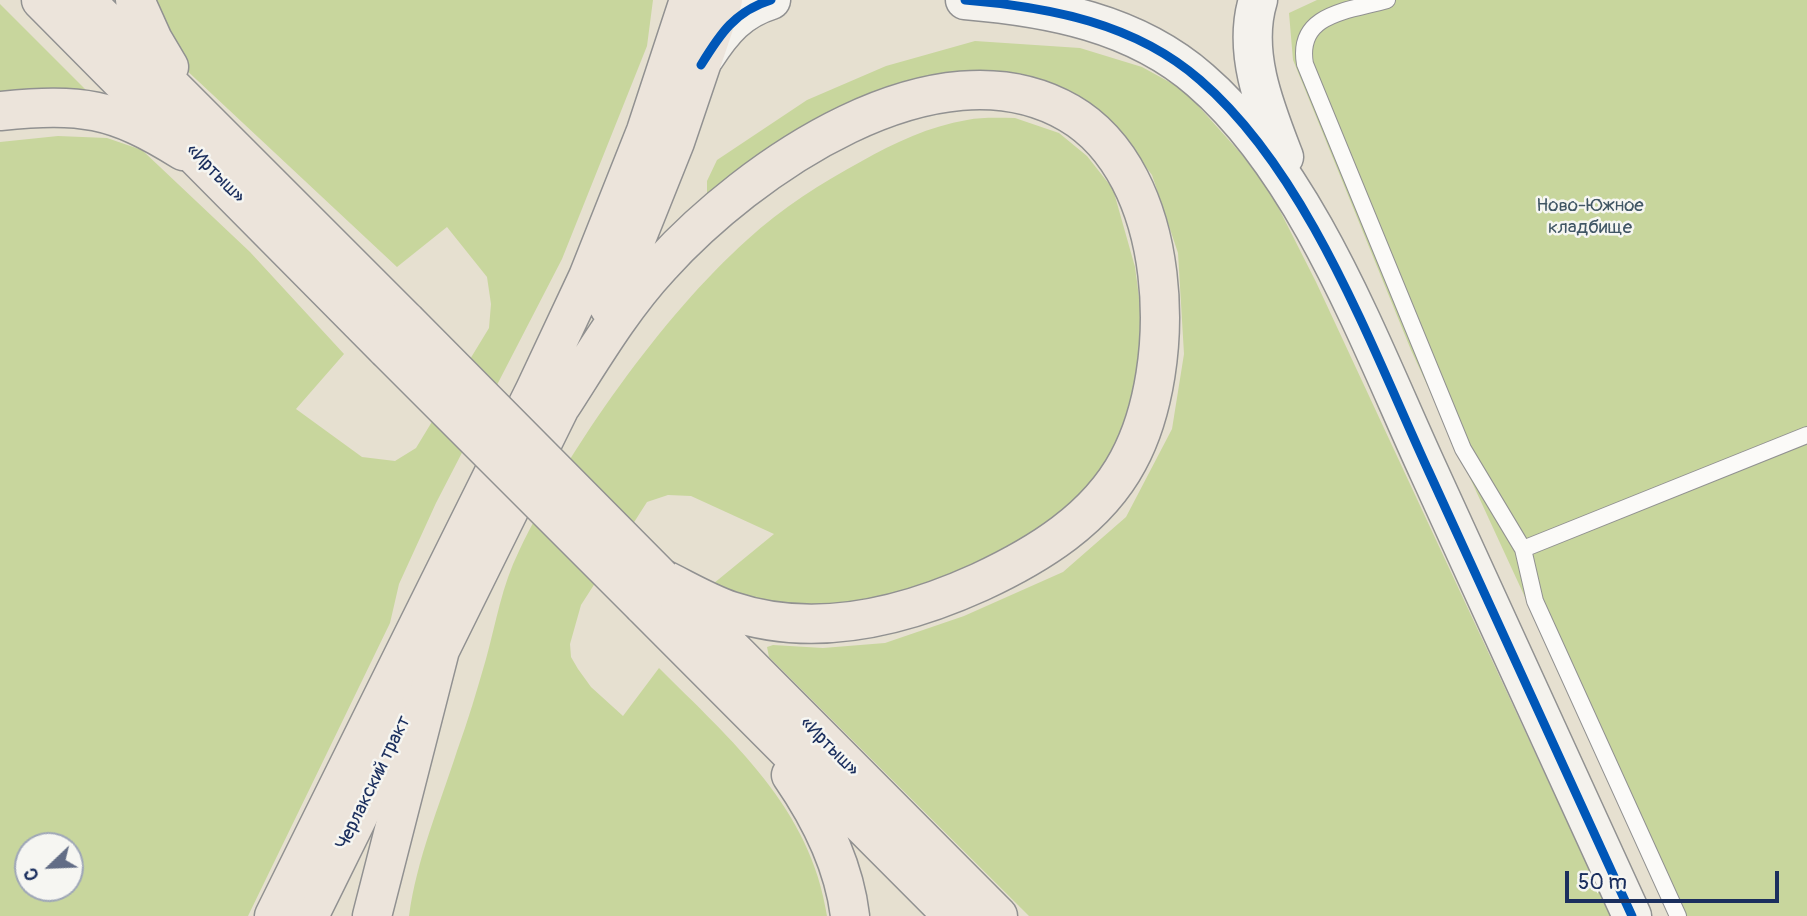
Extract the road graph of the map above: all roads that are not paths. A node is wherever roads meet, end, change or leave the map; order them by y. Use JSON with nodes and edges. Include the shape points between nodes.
{"nodes":[{"id":1,"x":41,"y":0,"type":"edge"},
{"id":2,"x":85,"y":0,"type":"edge"},
{"id":3,"x":135,"y":0,"type":"edge"},
{"id":4,"x":679,"y":0,"type":"edge"},
{"id":5,"x":689,"y":0,"type":"edge"},
{"id":6,"x":723,"y":0,"type":"edge"},
{"id":7,"x":771,"y":0,"type":"edge"},
{"id":8,"x":965,"y":0,"type":"edge"},
{"id":9,"x":1258,"y":0,"type":"edge"},
{"id":10,"x":1387,"y":0,"type":"edge"},
{"id":11,"x":1029,"y":2,"type":"edge"},
{"id":12,"x":686,"y":59,"type":"junction"},
{"id":13,"x":0,"y":111,"type":"edge"},
{"id":14,"x":220,"y":135,"type":"junction"},
{"id":15,"x":222,"y":181,"type":"junction"},
{"id":16,"x":1310,"y":220,"type":"junction"},
{"id":17,"x":397,"y":335,"type":"junction"},
{"id":18,"x":561,"y":406,"type":"junction"},
{"id":19,"x":1807,"y":435,"type":"edge"},
{"id":20,"x":1523,"y":549,"type":"junction"},
{"id":21,"x":652,"y":591,"type":"junction"},
{"id":22,"x":440,"y":650,"type":"junction"},
{"id":23,"x":709,"y":672,"type":"junction"},
{"id":24,"x":274,"y":916,"type":"edge"},
{"id":25,"x":309,"y":916,"type":"edge"},
{"id":26,"x":372,"y":916,"type":"edge"},
{"id":27,"x":850,"y":916,"type":"edge"},
{"id":28,"x":953,"y":916,"type":"edge"},
{"id":29,"x":998,"y":916,"type":"edge"},
{"id":30,"x":1632,"y":916,"type":"edge"},
{"id":31,"x":1678,"y":916,"type":"edge"}],
"edges":[{"from":1,"to":15,"type":"main road","name":"«Иртыш»"},
{"from":2,"to":14,"type":"main road","name":"«Иртыш»"},
{"from":3,"to":14,"type":"main road","via":[[175,77]]},
{"from":4,"to":12,"type":"main road"},
{"from":5,"to":12,"type":"main road"},
{"from":6,"to":12,"type":"main road"},
{"from":7,"to":12,"type":"street","via":[[736,17]]},
{"from":8,"to":11,"type":"street"},
{"from":9,"to":16,"type":"street","via":[[1252,32],[1260,88]]},
{"from":10,"to":20,"type":"lane","via":[[1327,18],[1310,28],[1302,46],[1305,64],[1463,449]]},
{"from":11,"to":16,"type":"street","via":[[1141,40],[1198,78],[1251,130]]},
{"from":12,"to":18,"type":"main road","via":[[646,221]]},
{"from":12,"to":24,"type":"main road","via":[[536,390]]},
{"from":13,"to":15,"type":"main road","via":[[70,106],[118,115],[183,151]]},
{"from":14,"to":17,"type":"main road","name":"«Иртыш»"},
{"from":15,"to":17,"type":"main road","name":"«Иртыш»"},
{"from":16,"to":30,"type":"street"},
{"from":17,"to":21,"type":"main road","bridge":true},
{"from":18,"to":21,"type":"main road","via":[[628,305],[695,230],[806,146],[882,111],[942,94],[998,91],[1026,95],[1072,115],[1096,133],[1139,194],[1155,267],[1158,346],[1154,384],[1128,462],[1092,509],[1070,529],[1028,558],[967,588],[897,613],[857,621],[792,624],[762,620]]},
{"from":18,"to":22,"type":"main road"},
{"from":19,"to":20,"type":"lane"},
{"from":20,"to":31,"type":"lane","via":[[1535,601]]},
{"from":21,"to":23,"type":"main road","name":"«Иртыш»"},
{"from":21,"to":29,"type":"main road","name":"«Иртыш»"},
{"from":22,"to":25,"type":"main road","name":"Черлакский тракт"},
{"from":22,"to":26,"type":"main road"},
{"from":23,"to":27,"type":"main road","via":[[811,803],[839,867]]},
{"from":23,"to":28,"type":"main road","name":"«Иртыш»"}]}
